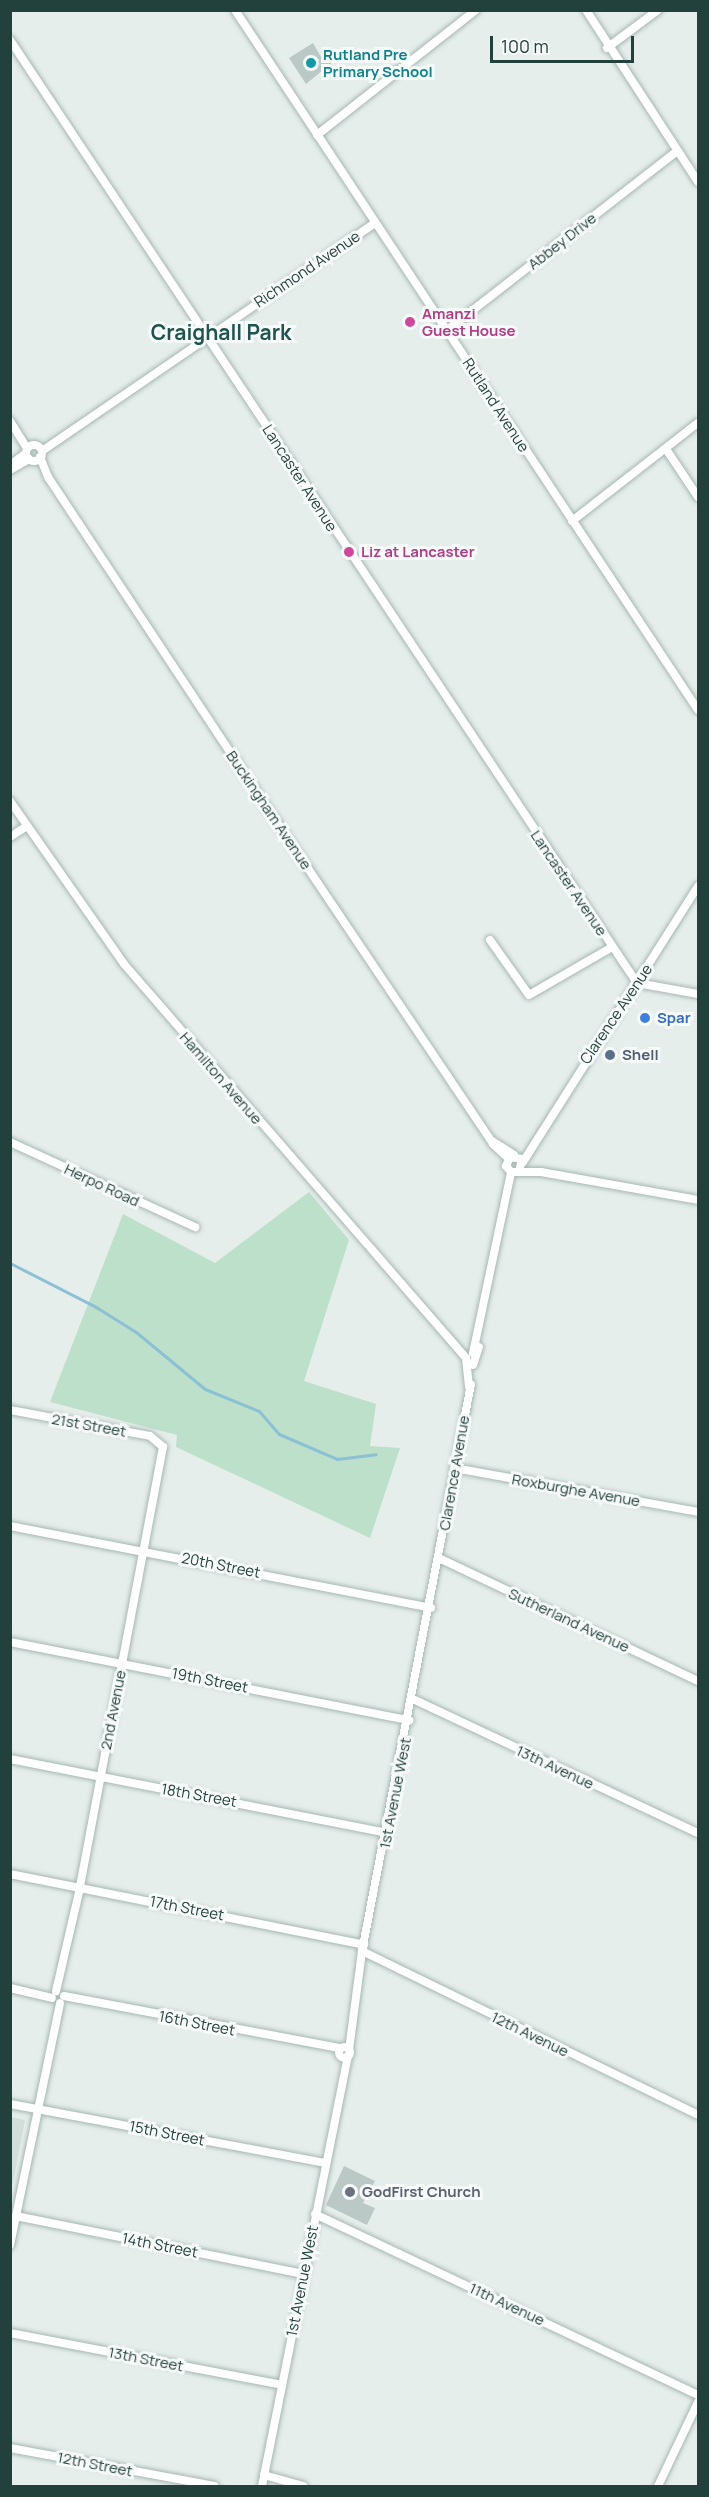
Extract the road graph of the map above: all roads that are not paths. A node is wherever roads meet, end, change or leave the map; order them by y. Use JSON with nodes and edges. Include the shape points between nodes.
{"nodes":[{"id":1,"x":235,"y":10,"type":"edge"},
{"id":2,"x":476,"y":10,"type":"edge"},
{"id":3,"x":586,"y":10,"type":"edge"},
{"id":4,"x":658,"y":10,"type":"edge"},
{"id":5,"x":10,"y":40,"type":"edge"},
{"id":6,"x":607,"y":48,"type":"junction"},
{"id":7,"x":317,"y":135,"type":"junction"},
{"id":8,"x":677,"y":151,"type":"junction"},
{"id":9,"x":699,"y":182,"type":"edge"},
{"id":10,"x":374,"y":224,"type":"junction"},
{"id":11,"x":446,"y":331,"type":"junction"},
{"id":12,"x":206,"y":337,"type":"junction"},
{"id":13,"x":10,"y":420,"type":"edge"},
{"id":14,"x":699,"y":423,"type":"edge"},
{"id":15,"x":666,"y":449,"type":"junction"},
{"id":16,"x":33,"y":453,"type":"junction"},
{"id":17,"x":10,"y":465,"type":"edge"},
{"id":18,"x":10,"y":470,"type":"edge"},
{"id":19,"x":699,"y":497,"type":"edge"},
{"id":20,"x":572,"y":521,"type":"junction"},
{"id":21,"x":699,"y":710,"type":"edge"},
{"id":22,"x":10,"y":801,"type":"edge"},
{"id":23,"x":27,"y":826,"type":"junction"},
{"id":24,"x":10,"y":837,"type":"edge"},
{"id":25,"x":699,"y":886,"type":"edge"},
{"id":26,"x":490,"y":940,"type":"dead end"},
{"id":27,"x":612,"y":947,"type":"junction"},
{"id":28,"x":637,"y":982,"type":"junction"},
{"id":29,"x":699,"y":994,"type":"edge"},
{"id":30,"x":10,"y":1142,"type":"edge"},
{"id":31,"x":515,"y":1163,"type":"junction"},
{"id":32,"x":699,"y":1200,"type":"edge"},
{"id":33,"x":195,"y":1227,"type":"dead end"},
{"id":34,"x":471,"y":1359,"type":"junction"},
{"id":35,"x":10,"y":1410,"type":"edge"},
{"id":36,"x":163,"y":1447,"type":"joint"},
{"id":37,"x":454,"y":1468,"type":"junction"},
{"id":38,"x":699,"y":1512,"type":"edge"},
{"id":39,"x":10,"y":1526,"type":"edge"},
{"id":40,"x":144,"y":1550,"type":"junction"},
{"id":41,"x":439,"y":1558,"type":"junction"},
{"id":42,"x":430,"y":1608,"type":"junction"},
{"id":43,"x":10,"y":1642,"type":"edge"},
{"id":44,"x":122,"y":1663,"type":"junction"},
{"id":45,"x":699,"y":1681,"type":"edge"},
{"id":46,"x":413,"y":1699,"type":"junction"},
{"id":47,"x":409,"y":1720,"type":"junction"},
{"id":48,"x":10,"y":1759,"type":"edge"},
{"id":49,"x":101,"y":1776,"type":"junction"},
{"id":50,"x":387,"y":1833,"type":"junction"},
{"id":51,"x":699,"y":1833,"type":"edge"},
{"id":52,"x":10,"y":1874,"type":"edge"},
{"id":53,"x":80,"y":1888,"type":"junction"},
{"id":54,"x":363,"y":1948,"type":"junction"},
{"id":55,"x":10,"y":1988,"type":"edge"},
{"id":56,"x":58,"y":1997,"type":"junction"},
{"id":57,"x":343,"y":2052,"type":"junction"},
{"id":58,"x":10,"y":2104,"type":"edge"},
{"id":59,"x":37,"y":2109,"type":"junction"},
{"id":60,"x":699,"y":2115,"type":"edge"},
{"id":61,"x":324,"y":2163,"type":"junction"},
{"id":62,"x":315,"y":2214,"type":"junction"},
{"id":63,"x":16,"y":2216,"type":"junction"},
{"id":64,"x":10,"y":2245,"type":"edge"},
{"id":65,"x":303,"y":2274,"type":"junction"},
{"id":66,"x":10,"y":2333,"type":"edge"},
{"id":67,"x":282,"y":2385,"type":"junction"},
{"id":68,"x":699,"y":2395,"type":"edge"},
{"id":69,"x":699,"y":2402,"type":"edge"},
{"id":70,"x":10,"y":2448,"type":"edge"},
{"id":71,"x":264,"y":2475,"type":"junction"},
{"id":72,"x":215,"y":2487,"type":"edge"},
{"id":73,"x":262,"y":2487,"type":"edge"},
{"id":74,"x":303,"y":2487,"type":"edge"},
{"id":75,"x":658,"y":2487,"type":"edge"}],
"edges":[{"from":1,"to":7,"type":"street","name":"Rutland Avenue"},
{"from":2,"to":7,"type":"street"},
{"from":3,"to":6,"type":"street"},
{"from":4,"to":6,"type":"street"},
{"from":5,"to":12,"type":"street","name":"Lancaster Avenue"},
{"from":6,"to":8,"type":"street"},
{"from":7,"to":10,"type":"street","name":"Rutland Avenue"},
{"from":8,"to":9,"type":"street"},
{"from":8,"to":11,"type":"street","name":"Abbey Drive"},
{"from":10,"to":11,"type":"street","name":"Rutland Avenue"},
{"from":10,"to":12,"type":"street","name":"Richmond Avenue"},
{"from":11,"to":20,"type":"street","name":"Rutland Avenue"},
{"from":12,"to":16,"type":"street","name":"Richmond Avenue"},
{"from":12,"to":27,"type":"street","name":"Lancaster Avenue"},
{"from":13,"to":16,"type":"street","name":"Buckingham Avenue"},
{"from":14,"to":15,"type":"street"},
{"from":15,"to":19,"type":"street"},
{"from":15,"to":20,"type":"street"},
{"from":16,"to":17,"type":"street","name":"Richmond Avenue"},
{"from":16,"to":18,"type":"street","name":"Richmond Avenue"},
{"from":16,"to":31,"type":"street","name":"Buckingham Avenue","via":[[492,1141]]},
{"from":20,"to":21,"type":"street","name":"Rutland Avenue"},
{"from":22,"to":23,"type":"street","name":"Hamilton Avenue"},
{"from":23,"to":24,"type":"street"},
{"from":23,"to":34,"type":"street","name":"Hamilton Avenue","via":[[131,973],[449,1342]]},
{"from":25,"to":28,"type":"street","name":"Clarence Avenue"},
{"from":26,"to":27,"type":"street","via":[[529,995]]},
{"from":27,"to":28,"type":"street","name":"Lancaster Avenue"},
{"from":28,"to":29,"type":"street"},
{"from":28,"to":31,"type":"street","name":"Clarence Avenue"},
{"from":30,"to":33,"type":"street","name":"Herpo Road"},
{"from":31,"to":32,"type":"street","via":[[541,1173]]},
{"from":31,"to":34,"type":"street","name":"Clarence Avenue","via":[[505,1189]]},
{"from":34,"to":37,"type":"street","name":"Clarence Avenue"},
{"from":35,"to":36,"type":"street","name":"21st Street","via":[[150,1436]]},
{"from":36,"to":40,"type":"street","name":"2nd Avenue"},
{"from":37,"to":38,"type":"street","name":"Roxburghe Avenue"},
{"from":37,"to":41,"type":"street","name":"Clarence Avenue"},
{"from":39,"to":40,"type":"street","name":"20th Street"},
{"from":40,"to":42,"type":"street","name":"20th Street"},
{"from":40,"to":44,"type":"street","name":"2nd Avenue"},
{"from":41,"to":42,"type":"street","name":"1st Avenue West"},
{"from":41,"to":45,"type":"street","name":"Sutherland Avenue"},
{"from":42,"to":46,"type":"street","name":"1st Avenue West"},
{"from":43,"to":44,"type":"street","name":"19th Street"},
{"from":44,"to":47,"type":"street","name":"19th Street"},
{"from":44,"to":49,"type":"street","name":"2nd Avenue"},
{"from":46,"to":47,"type":"street","name":"1st Avenue West"},
{"from":46,"to":51,"type":"street","name":"13th Avenue"},
{"from":47,"to":50,"type":"street","name":"1st Avenue West"},
{"from":48,"to":49,"type":"street","name":"18th Street"},
{"from":49,"to":50,"type":"street","name":"18th Street"},
{"from":49,"to":53,"type":"street","name":"2nd Avenue"},
{"from":50,"to":54,"type":"street","name":"1st Avenue West"},
{"from":52,"to":53,"type":"street","name":"17th Street"},
{"from":53,"to":54,"type":"street","name":"17th Street"},
{"from":53,"to":56,"type":"street","name":"2nd Avenue"},
{"from":54,"to":57,"type":"street","name":"1st Avenue West"},
{"from":54,"to":60,"type":"street","name":"12th Avenue"},
{"from":55,"to":56,"type":"street","name":"16th Street"},
{"from":56,"to":57,"type":"street","name":"16th Street"},
{"from":56,"to":59,"type":"street","name":"2nd Avenue"},
{"from":57,"to":61,"type":"street","name":"1st Avenue West"},
{"from":58,"to":59,"type":"street","name":"15th Street"},
{"from":59,"to":61,"type":"street","name":"15th Street"},
{"from":59,"to":63,"type":"street","name":"2nd Avenue"},
{"from":61,"to":62,"type":"street","name":"1st Avenue West"},
{"from":62,"to":65,"type":"street","name":"1st Avenue West"},
{"from":62,"to":68,"type":"street","name":"11th Avenue"},
{"from":63,"to":64,"type":"street","name":"2nd Avenue"},
{"from":63,"to":65,"type":"street","name":"14th Street"},
{"from":65,"to":67,"type":"street","name":"1st Avenue West"},
{"from":66,"to":67,"type":"street","name":"13th Street"},
{"from":67,"to":71,"type":"street","name":"1st Avenue West"},
{"from":69,"to":75,"type":"street"},
{"from":70,"to":72,"type":"street","name":"12th Street"},
{"from":71,"to":73,"type":"street","name":"1st Avenue West"},
{"from":71,"to":74,"type":"street"}]}
